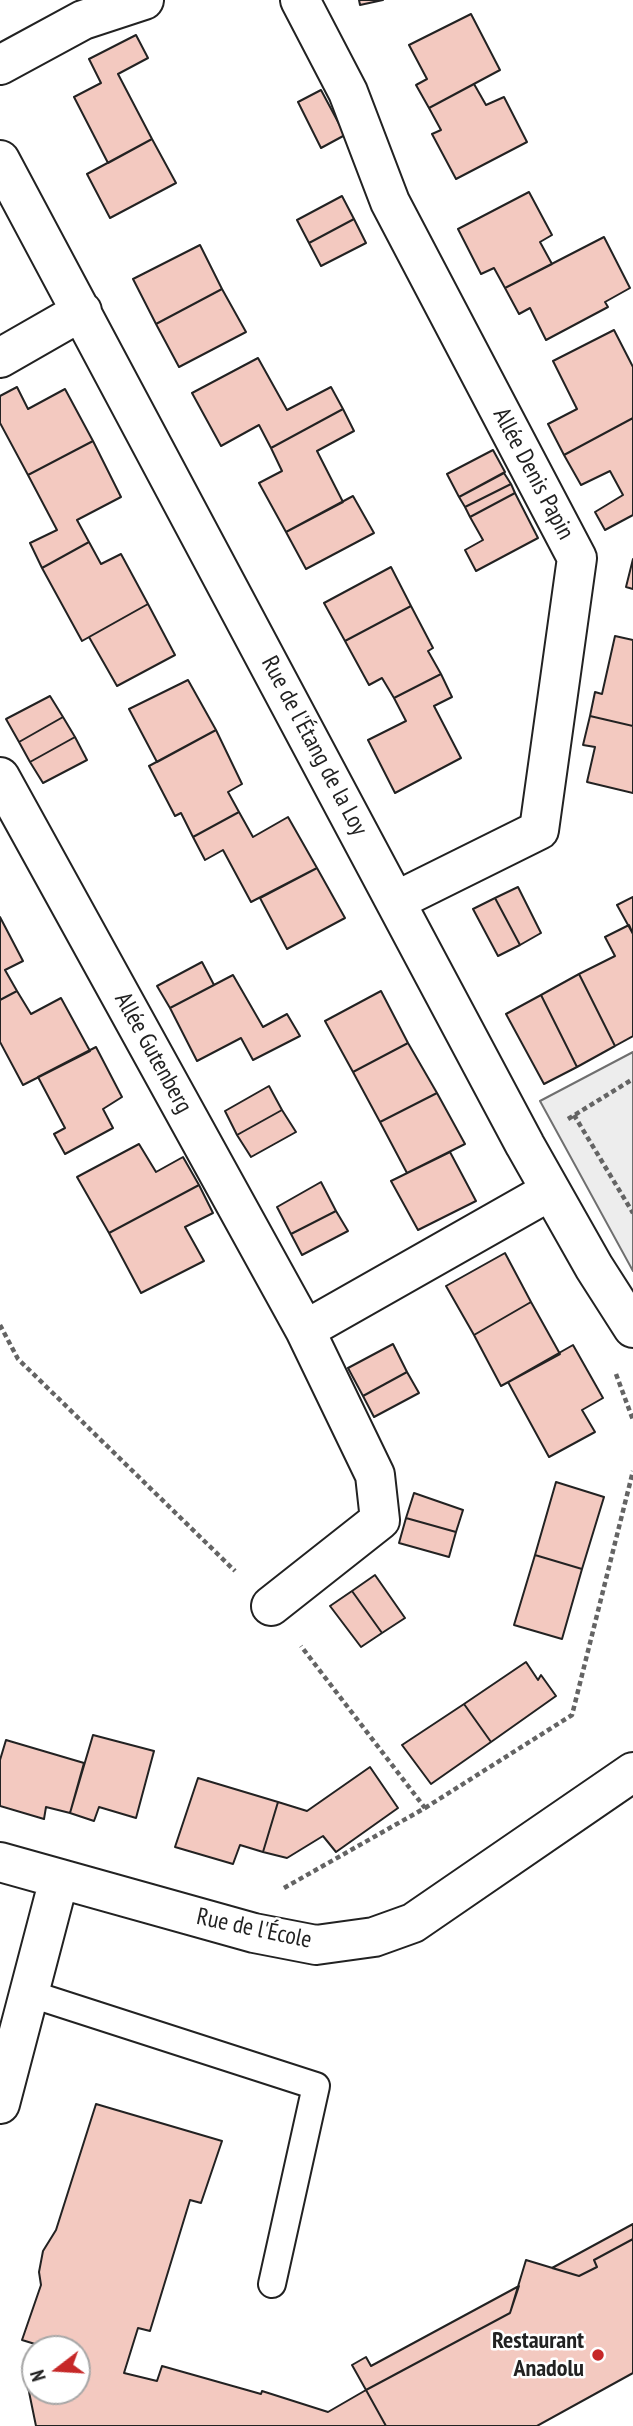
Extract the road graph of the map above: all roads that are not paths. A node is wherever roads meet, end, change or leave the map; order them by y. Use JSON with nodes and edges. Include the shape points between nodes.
{"nodes":[{"id":1,"x":144,"y":0,"type":"edge"},
{"id":2,"x":300,"y":0,"type":"edge"},
{"id":3,"x":0,"y":65,"type":"edge"},
{"id":4,"x":0,"y":160,"type":"edge"},
{"id":5,"x":82,"y":311,"type":"junction"},
{"id":6,"x":0,"y":358,"type":"edge"},
{"id":7,"x":0,"y":777,"type":"edge"},
{"id":8,"x":396,"y":901,"type":"junction"},
{"id":9,"x":550,"y":1191,"type":"junction"},
{"id":10,"x":633,"y":1328,"type":"edge"},
{"id":11,"x":305,"y":1329,"type":"junction"},
{"id":12,"x":271,"y":1606,"type":"dead end"},
{"id":13,"x":633,"y":1772,"type":"edge"},
{"id":14,"x":0,"y":1862,"type":"edge"},
{"id":15,"x":59,"y":1879,"type":"junction"},
{"id":16,"x":32,"y":1994,"type":"junction"},
{"id":17,"x":0,"y":2104,"type":"edge"},
{"id":18,"x":272,"y":2284,"type":"dead end"}],
"edges":[{"from":1,"to":3,"type":"street","via":[[83,20]]},
{"from":2,"to":8,"type":"street","name":"Allée Denis Papin","via":[[348,92],[390,202],[577,558],[539,830]]},
{"from":4,"to":5,"type":"street","name":"Rue de l'Étang de la Loy"},
{"from":5,"to":6,"type":"street"},
{"from":5,"to":8,"type":"street","name":"Rue de l'Étang de la Loy"},
{"from":7,"to":11,"type":"street","name":"Allée Gutenberg"},
{"from":8,"to":9,"type":"street","name":"Rue de l'Étang de la Loy"},
{"from":9,"to":10,"type":"street","name":"Rue de l'Étang de la Loy"},
{"from":9,"to":11,"type":"street"},
{"from":11,"to":12,"type":"street","name":"Allée Gutenberg","via":[[375,1475],[380,1520]]},
{"from":13,"to":15,"type":"street","name":"Rue de l'École","via":[[413,1923],[374,1937],[316,1945],[254,1933]]},
{"from":14,"to":15,"type":"street","name":"Rue de l'École"},
{"from":15,"to":16,"type":"street"},
{"from":16,"to":17,"type":"street"},
{"from":16,"to":18,"type":"lane","via":[[316,2086]]}]}
